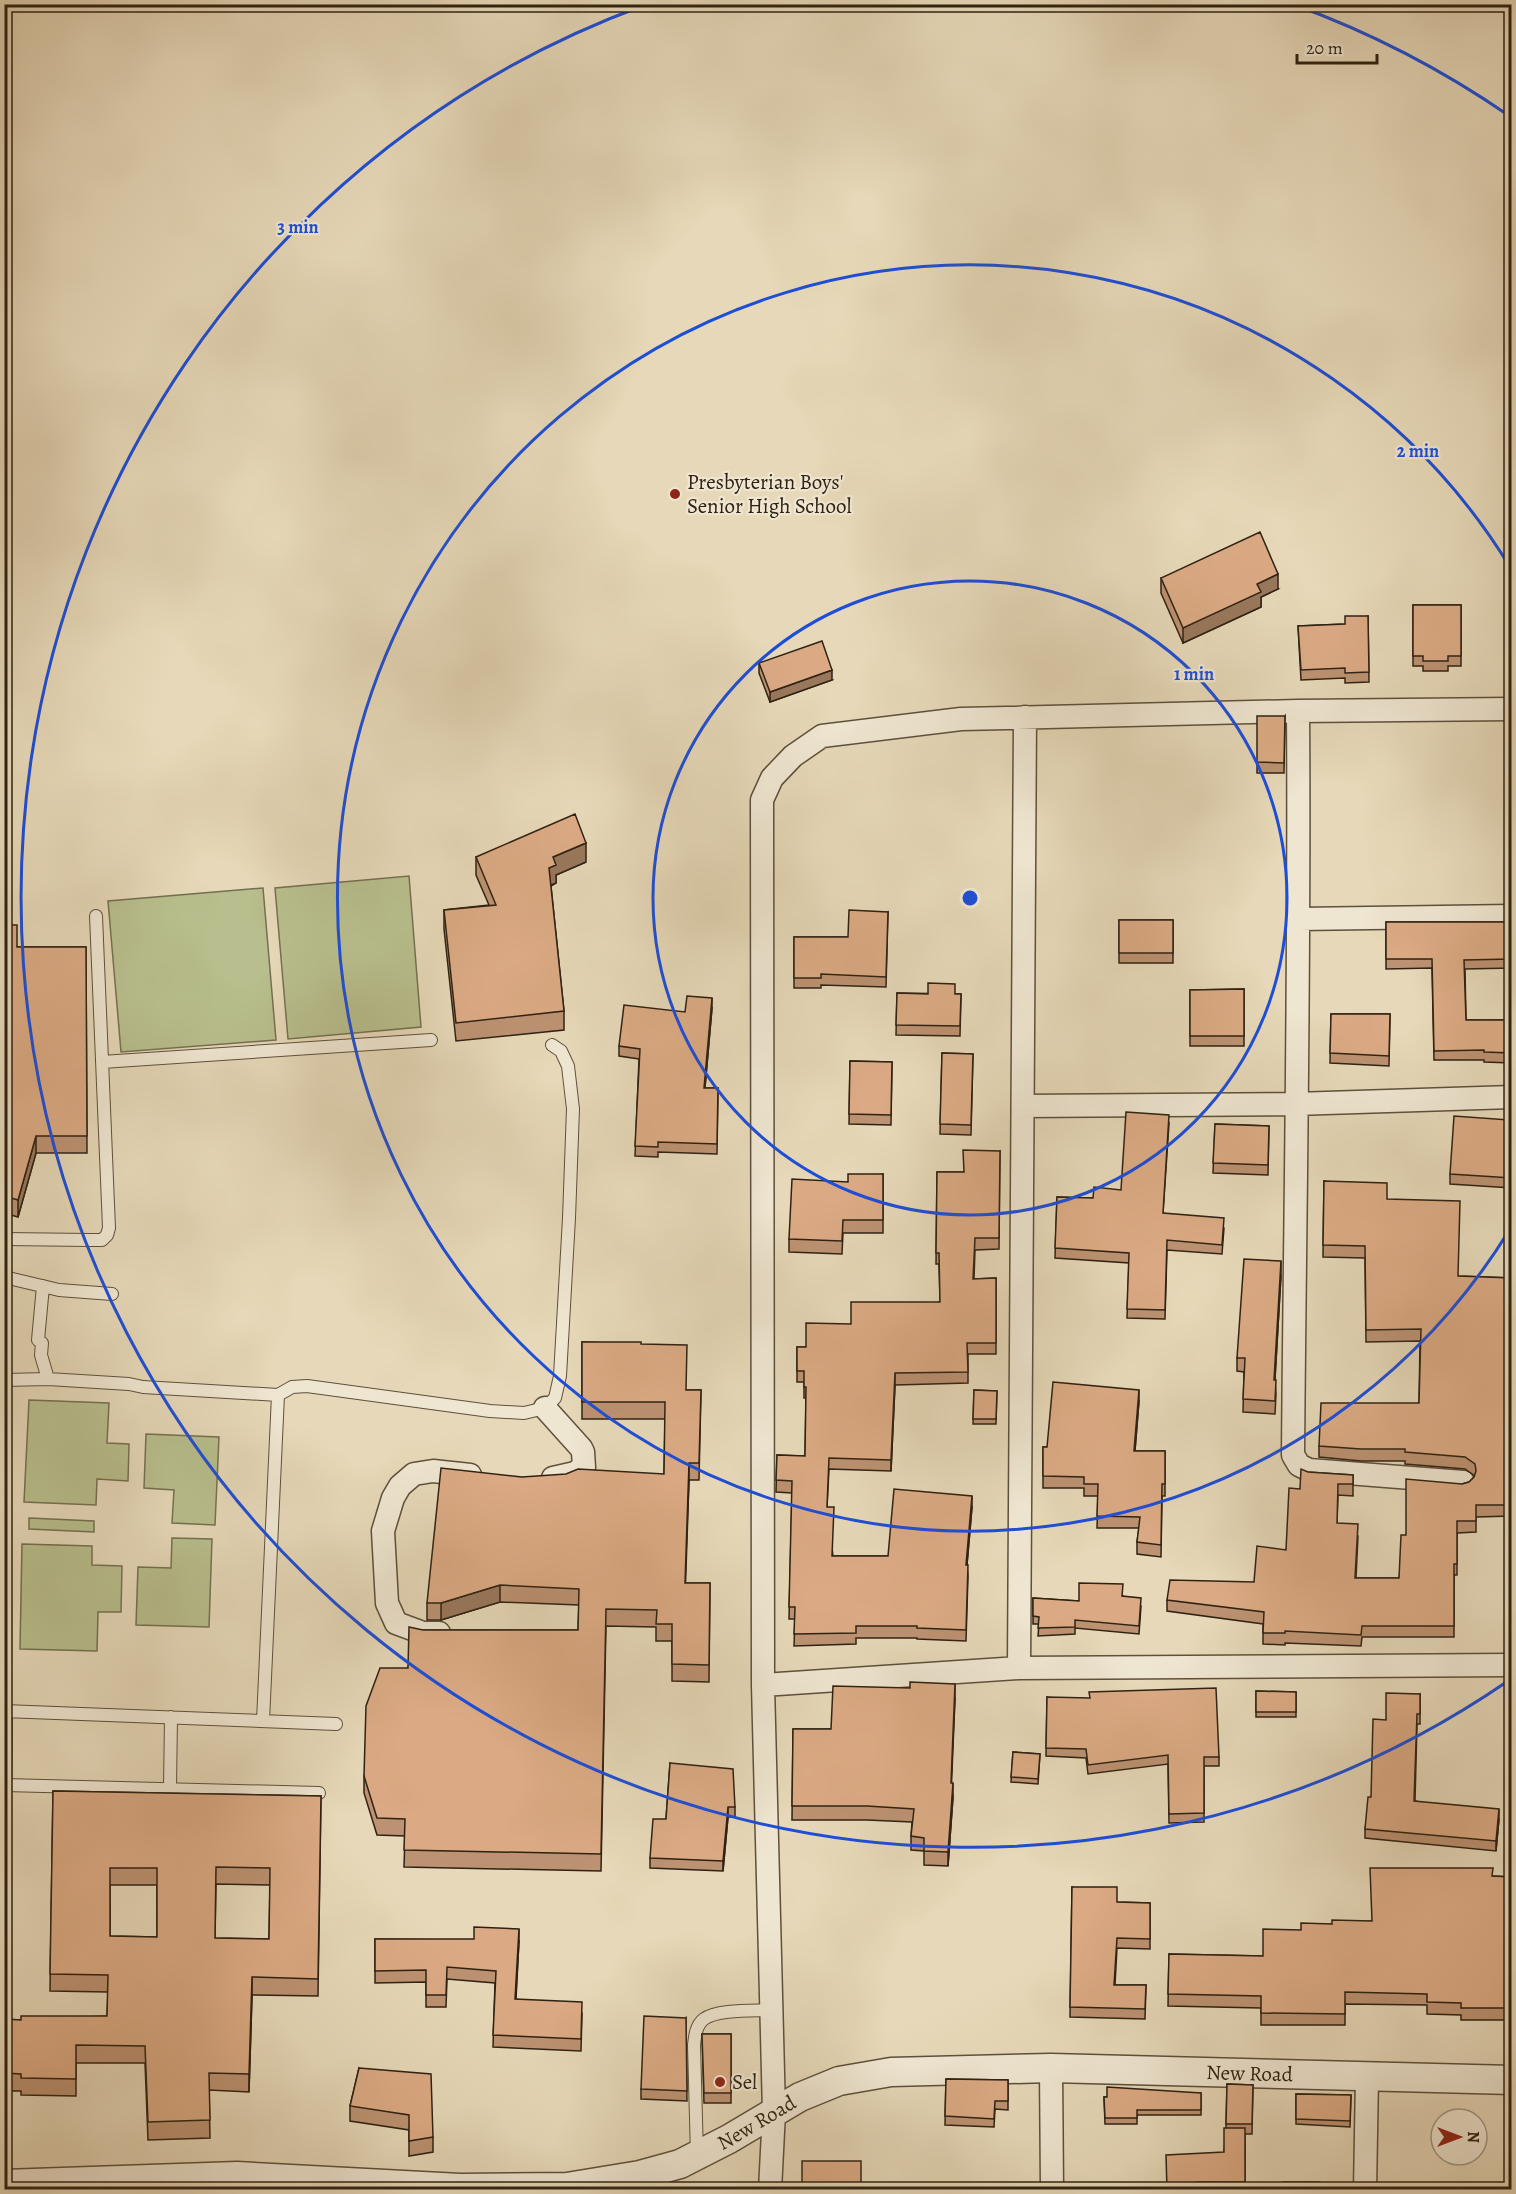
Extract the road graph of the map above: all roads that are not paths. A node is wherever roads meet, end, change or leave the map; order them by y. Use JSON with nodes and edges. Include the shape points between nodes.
{"nodes":[{"id":1,"x":1512,"y":710,"type":"edge"},
{"id":2,"x":1298,"y":711,"type":"junction"},
{"id":3,"x":1025,"y":717,"type":"junction"},
{"id":4,"x":96,"y":916,"type":"dead end"},
{"id":5,"x":1512,"y":916,"type":"edge"},
{"id":6,"x":1299,"y":919,"type":"junction"},
{"id":7,"x":432,"y":1040,"type":"dead end"},
{"id":8,"x":552,"y":1045,"type":"dead end"},
{"id":9,"x":102,"y":1062,"type":"junction"},
{"id":10,"x":1512,"y":1097,"type":"edge"},
{"id":11,"x":1295,"y":1104,"type":"junction"},
{"id":12,"x":1023,"y":1106,"type":"junction"},
{"id":13,"x":4,"y":1239,"type":"edge"},
{"id":14,"x":4,"y":1277,"type":"edge"},
{"id":15,"x":43,"y":1286,"type":"junction"},
{"id":16,"x":112,"y":1294,"type":"dead end"},
{"id":17,"x":48,"y":1379,"type":"junction"},
{"id":18,"x":4,"y":1380,"type":"edge"},
{"id":19,"x":278,"y":1395,"type":"junction"},
{"id":20,"x":545,"y":1408,"type":"junction"},
{"id":21,"x":494,"y":1477,"type":"edge"},
{"id":22,"x":533,"y":1479,"type":"edge"},
{"id":23,"x":1463,"y":1482,"type":"edge"},
{"id":24,"x":457,"y":1634,"type":"edge"},
{"id":25,"x":1512,"y":1665,"type":"edge"},
{"id":26,"x":1019,"y":1668,"type":"junction"},
{"id":27,"x":763,"y":1685,"type":"junction"},
{"id":28,"x":5,"y":1711,"type":"edge"},
{"id":29,"x":171,"y":1717,"type":"junction"},
{"id":30,"x":263,"y":1720,"type":"junction"},
{"id":31,"x":336,"y":1725,"type":"dead end"},
{"id":32,"x":5,"y":1785,"type":"edge"},
{"id":33,"x":170,"y":1788,"type":"junction"},
{"id":34,"x":4,"y":1792,"type":"edge"},
{"id":35,"x":319,"y":1793,"type":"edge"},
{"id":36,"x":772,"y":2010,"type":"junction"},
{"id":37,"x":1051,"y":2068,"type":"junction"},
{"id":38,"x":1367,"y":2077,"type":"junction"},
{"id":39,"x":1512,"y":2080,"type":"edge"},
{"id":40,"x":774,"y":2112,"type":"junction"},
{"id":41,"x":697,"y":2156,"type":"junction"},
{"id":42,"x":237,"y":2183,"type":"edge"},
{"id":43,"x":4,"y":2184,"type":"edge"},
{"id":44,"x":770,"y":2190,"type":"edge"},
{"id":45,"x":1052,"y":2190,"type":"edge"},
{"id":46,"x":1365,"y":2190,"type":"edge"}],
"edges":[{"from":1,"to":2,"type":"street"},
{"from":2,"to":3,"type":"street"},
{"from":2,"to":6,"type":"street"},
{"from":3,"to":12,"type":"street"},
{"from":3,"to":27,"type":"street","via":[[961,719],[822,736],[793,756],[772,778],[762,800]]},
{"from":4,"to":9,"type":"lane"},
{"from":5,"to":6,"type":"street"},
{"from":6,"to":11,"type":"street"},
{"from":7,"to":9,"type":"lane"},
{"from":8,"to":20,"type":"lane","via":[[561,1051],[568,1066],[573,1109],[560,1376],[555,1398]]},
{"from":9,"to":13,"type":"lane","via":[[107,1235],[102,1240]]},
{"from":10,"to":11,"type":"street"},
{"from":11,"to":12,"type":"street"},
{"from":11,"to":23,"type":"street","via":[[1293,1455],[1299,1465],[1309,1470]]},
{"from":12,"to":26,"type":"street"},
{"from":14,"to":15,"type":"lane"},
{"from":15,"to":16,"type":"lane"},
{"from":15,"to":17,"type":"lane","via":[[38,1340],[42,1342],[41,1355]]},
{"from":17,"to":18,"type":"lane"},
{"from":17,"to":19,"type":"lane"},
{"from":19,"to":20,"type":"lane","via":[[292,1387],[307,1386],[490,1411],[524,1413]]},
{"from":19,"to":30,"type":"lane"},
{"from":20,"to":22,"type":"street","via":[[581,1448],[584,1467],[565,1477]]},
{"from":21,"to":24,"type":"street","via":[[414,1474],[393,1498],[383,1531],[387,1603],[396,1623],[423,1633]]},
{"from":25,"to":26,"type":"street"},
{"from":26,"to":27,"type":"street"},
{"from":27,"to":36,"type":"street"},
{"from":28,"to":29,"type":"lane"},
{"from":28,"to":32,"type":"lane"},
{"from":29,"to":30,"type":"lane"},
{"from":29,"to":33,"type":"lane"},
{"from":30,"to":31,"type":"lane"},
{"from":32,"to":33,"type":"lane"},
{"from":32,"to":34,"type":"lane"},
{"from":33,"to":35,"type":"lane"},
{"from":36,"to":40,"type":"street"},
{"from":36,"to":41,"type":"lane","via":[[716,2014],[699,2025],[694,2045]]},
{"from":37,"to":38,"type":"street","name":"New Road"},
{"from":37,"to":40,"type":"street","name":"New Road","via":[[891,2072],[838,2081]]},
{"from":37,"to":45,"type":"street"},
{"from":38,"to":39,"type":"street","name":"New Road"},
{"from":38,"to":46,"type":"street"},
{"from":40,"to":41,"type":"street","name":"New Road"},
{"from":40,"to":44,"type":"street"},
{"from":41,"to":42,"type":"street","name":"New Road","via":[[640,2175],[567,2187]]},
{"from":42,"to":43,"type":"street","name":"New Road"}]}
